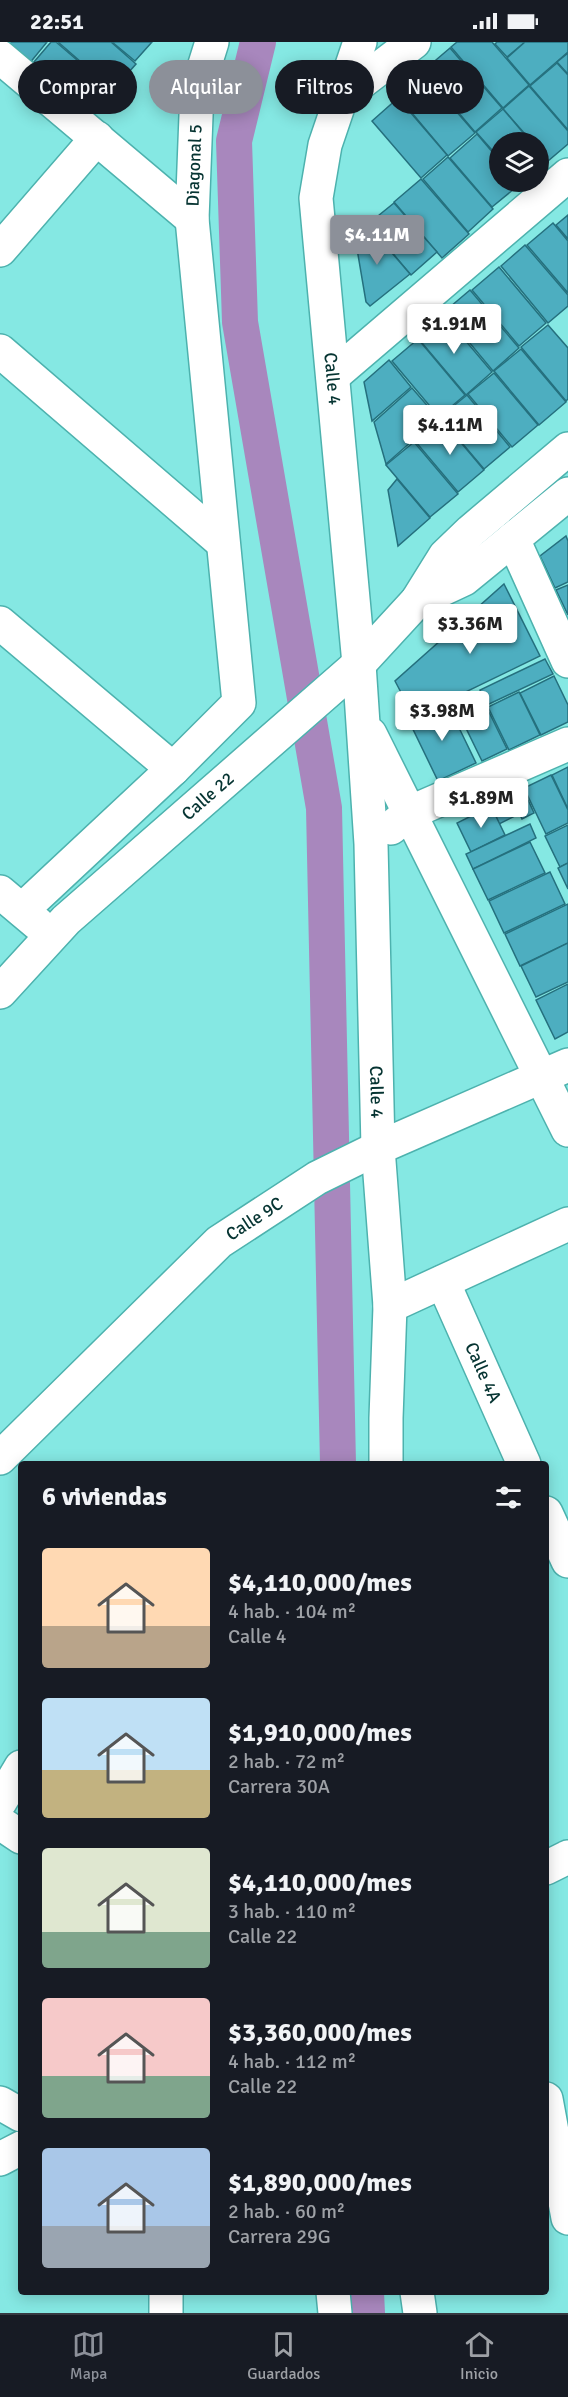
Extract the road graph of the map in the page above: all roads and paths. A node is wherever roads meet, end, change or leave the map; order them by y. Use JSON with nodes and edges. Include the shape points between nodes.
{"nodes":[{"id":1,"x":212,"y":42,"type":"edge"},
{"id":2,"x":360,"y":42,"type":"edge"},
{"id":3,"x":414,"y":42,"type":"edge"},
{"id":4,"x":0,"y":57,"type":"edge"},
{"id":5,"x":354,"y":60,"type":"edge"},
{"id":6,"x":374,"y":72,"type":"edge"},
{"id":7,"x":337,"y":114,"type":"edge"},
{"id":8,"x":97,"y":138,"type":"junction"},
{"id":9,"x":568,"y":175,"type":"edge"},
{"id":10,"x":192,"y":219,"type":"junction"},
{"id":11,"x":0,"y":250,"type":"edge"},
{"id":12,"x":0,"y":351,"type":"edge"},
{"id":13,"x":333,"y":376,"type":"junction"},
{"id":14,"x":568,"y":449,"type":"edge"},
{"id":15,"x":568,"y":494,"type":"edge"},
{"id":16,"x":513,"y":538,"type":"junction"},
{"id":17,"x":222,"y":542,"type":"junction"},
{"id":18,"x":417,"y":601,"type":"junction"},
{"id":19,"x":0,"y":622,"type":"edge"},
{"id":20,"x":568,"y":661,"type":"edge"},
{"id":21,"x":359,"y":664,"type":"junction"},
{"id":22,"x":362,"y":720,"type":"junction"},
{"id":23,"x":568,"y":744,"type":"edge"},
{"id":24,"x":173,"y":769,"type":"junction"},
{"id":25,"x":409,"y":813,"type":"junction"},
{"id":26,"x":371,"y":844,"type":"junction"},
{"id":27,"x":11,"y":901,"type":"edge"},
{"id":28,"x":51,"y":935,"type":"junction"},
{"id":29,"x":0,"y":992,"type":"edge"},
{"id":30,"x":554,"y":1071,"type":"edge"},
{"id":31,"x":568,"y":1130,"type":"edge"},
{"id":32,"x":367,"y":1154,"type":"junction"},
{"id":33,"x":568,"y":1224,"type":"edge"},
{"id":34,"x":443,"y":1282,"type":"junction"},
{"id":35,"x":390,"y":1306,"type":"junction"},
{"id":36,"x":0,"y":1458,"type":"edge"},
{"id":37,"x":386,"y":1461,"type":"edge"},
{"id":38,"x":523,"y":1461,"type":"edge"},
{"id":39,"x":18,"y":1772,"type":"edge"},
{"id":40,"x":0,"y":1802,"type":"edge"},
{"id":41,"x":0,"y":1823,"type":"edge"},
{"id":42,"x":18,"y":1835,"type":"edge"},
{"id":43,"x":568,"y":1857,"type":"edge"},
{"id":44,"x":549,"y":1866,"type":"edge"},
{"id":45,"x":0,"y":2103,"type":"edge"},
{"id":46,"x":18,"y":2113,"type":"edge"},
{"id":47,"x":549,"y":2115,"type":"edge"},
{"id":48,"x":18,"y":2149,"type":"edge"},
{"id":49,"x":0,"y":2158,"type":"edge"},
{"id":50,"x":568,"y":2218,"type":"edge"},
{"id":51,"x":166,"y":2295,"type":"edge"},
{"id":52,"x":333,"y":2295,"type":"edge"},
{"id":53,"x":417,"y":2295,"type":"edge"},
{"id":54,"x":166,"y":2313,"type":"edge"},
{"id":55,"x":335,"y":2313,"type":"edge"},
{"id":56,"x":420,"y":2313,"type":"edge"}],
"edges":[{"from":1,"to":10,"type":"street","name":"Diagonal 5","via":[[197,90]]},
{"from":2,"to":5,"type":"street","name":"Calle 4"},
{"from":3,"to":6,"type":"street"},
{"from":4,"to":8,"type":"street"},
{"from":7,"to":13,"type":"street","name":"Calle 4","via":[[325,146],[316,198]]},
{"from":8,"to":10,"type":"street"},
{"from":8,"to":11,"type":"street"},
{"from":9,"to":13,"type":"street"},
{"from":10,"to":17,"type":"street","name":"Diagonal 5"},
{"from":12,"to":17,"type":"street"},
{"from":13,"to":21,"type":"street","name":"Calle 4"},
{"from":14,"to":18,"type":"street","name":"Calle 22","via":[[445,556]]},
{"from":15,"to":16,"type":"street","name":"Calle 22"},
{"from":16,"to":18,"type":"street","name":"Calle 22","via":[[464,579]]},
{"from":16,"to":20,"type":"street"},
{"from":17,"to":24,"type":"street","name":"Diagonal 5","via":[[239,703]]},
{"from":18,"to":21,"type":"street","name":"Calle 22"},
{"from":19,"to":24,"type":"street"},
{"from":21,"to":22,"type":"street","name":"Calle 4"},
{"from":21,"to":28,"type":"street","name":"Calle 22"},
{"from":22,"to":25,"type":"street","name":"Calle 4"},
{"from":22,"to":26,"type":"street","name":"Calle 4"},
{"from":23,"to":25,"type":"street"},
{"from":24,"to":27,"type":"street"},
{"from":25,"to":26,"type":"street"},
{"from":25,"to":30,"type":"street","name":"Calle 4"},
{"from":26,"to":32,"type":"street","name":"Calle 4"},
{"from":27,"to":28,"type":"street"},
{"from":28,"to":29,"type":"street","name":"Calle 22"},
{"from":30,"to":31,"type":"street","name":"Calle 4"},
{"from":30,"to":32,"type":"street","name":"Calle 9C"},
{"from":32,"to":35,"type":"street","name":"Calle 4"},
{"from":32,"to":36,"type":"street","name":"Calle 9C","via":[[317,1178],[219,1242]]},
{"from":33,"to":34,"type":"street"},
{"from":34,"to":35,"type":"street"},
{"from":34,"to":38,"type":"street","name":"Calle 4A"},
{"from":35,"to":37,"type":"street","name":"Calle 4"},
{"from":39,"to":40,"type":"street"},
{"from":41,"to":42,"type":"street"},
{"from":43,"to":44,"type":"street"},
{"from":45,"to":46,"type":"street"},
{"from":47,"to":50,"type":"street"},
{"from":48,"to":49,"type":"street"},
{"from":51,"to":54,"type":"street"},
{"from":52,"to":55,"type":"street"},
{"from":53,"to":56,"type":"street"}]}
